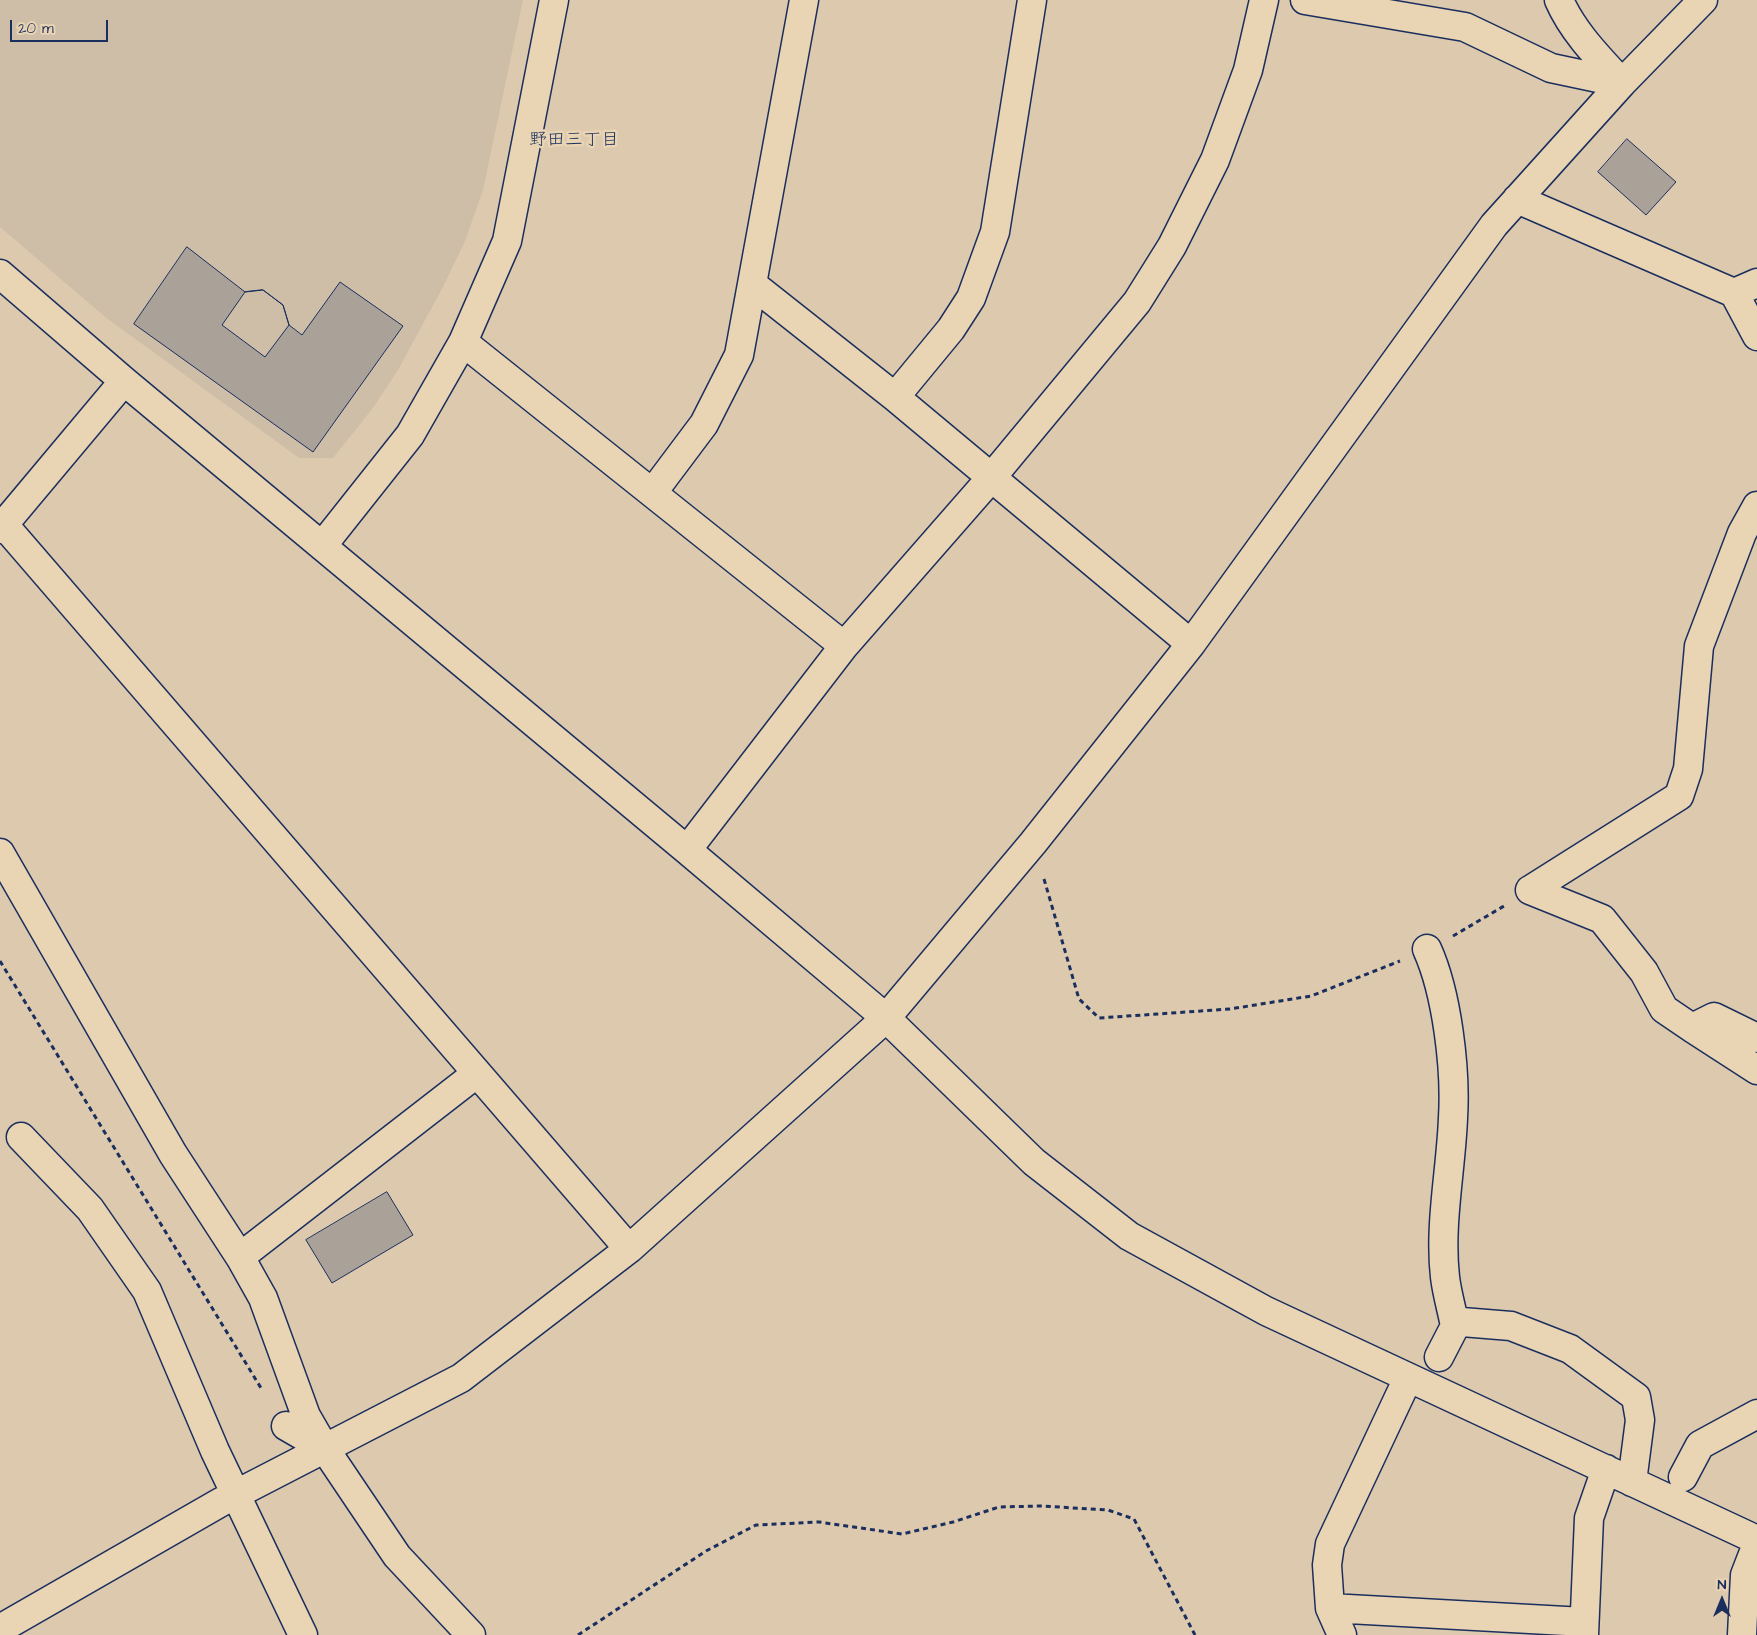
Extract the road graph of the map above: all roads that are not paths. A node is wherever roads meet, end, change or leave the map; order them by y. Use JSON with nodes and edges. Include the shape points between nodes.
{"nodes":[{"id":1,"x":554,"y":0,"type":"edge"},
{"id":2,"x":804,"y":0,"type":"edge"},
{"id":3,"x":1032,"y":0,"type":"edge"},
{"id":4,"x":1264,"y":0,"type":"edge"},
{"id":5,"x":1305,"y":0,"type":"edge"},
{"id":6,"x":1559,"y":0,"type":"edge"},
{"id":7,"x":1703,"y":0,"type":"edge"},
{"id":8,"x":1622,"y":83,"type":"junction"},
{"id":9,"x":1517,"y":199,"type":"junction"},
{"id":10,"x":0,"y":274,"type":"edge"},
{"id":11,"x":752,"y":284,"type":"junction"},
{"id":12,"x":1746,"y":288,"type":"edge"},
{"id":13,"x":1757,"y":336,"type":"edge"},
{"id":14,"x":463,"y":342,"type":"junction"},
{"id":15,"x":124,"y":381,"type":"junction"},
{"id":16,"x":895,"y":396,"type":"junction"},
{"id":17,"x":991,"y":478,"type":"junction"},
{"id":18,"x":653,"y":492,"type":"junction"},
{"id":19,"x":1757,"y":506,"type":"edge"},
{"id":20,"x":2,"y":527,"type":"edge"},
{"id":21,"x":322,"y":546,"type":"junction"},
{"id":22,"x":1190,"y":644,"type":"junction"},
{"id":23,"x":844,"y":646,"type":"junction"},
{"id":24,"x":687,"y":850,"type":"junction"},
{"id":25,"x":0,"y":853,"type":"edge"},
{"id":26,"x":1427,"y":950,"type":"road end"},
{"id":27,"x":886,"y":1018,"type":"junction"},
{"id":28,"x":1692,"y":1028,"type":"junction"},
{"id":29,"x":1757,"y":1038,"type":"edge"},
{"id":30,"x":1757,"y":1070,"type":"edge"},
{"id":31,"x":476,"y":1074,"type":"junction"},
{"id":32,"x":20,"y":1137,"type":"dead end"},
{"id":33,"x":629,"y":1249,"type":"junction"},
{"id":34,"x":240,"y":1257,"type":"junction"},
{"id":35,"x":1455,"y":1326,"type":"junction"},
{"id":36,"x":1439,"y":1357,"type":"dead end"},
{"id":37,"x":1408,"y":1378,"type":"junction"},
{"id":38,"x":1757,"y":1414,"type":"edge"},
{"id":39,"x":286,"y":1426,"type":"road end"},
{"id":40,"x":326,"y":1449,"type":"junction"},
{"id":41,"x":1606,"y":1469,"type":"junction"},
{"id":42,"x":1683,"y":1477,"type":"dead end"},
{"id":43,"x":1632,"y":1482,"type":"junction"},
{"id":44,"x":228,"y":1499,"type":"junction"},
{"id":45,"x":1757,"y":1540,"type":"edge"},
{"id":46,"x":1757,"y":1544,"type":"edge"},
{"id":47,"x":1330,"y":1608,"type":"junction"},
{"id":48,"x":1584,"y":1628,"type":"edge"},
{"id":49,"x":0,"y":1629,"type":"edge"},
{"id":50,"x":303,"y":1635,"type":"edge"},
{"id":51,"x":471,"y":1635,"type":"edge"},
{"id":52,"x":1342,"y":1635,"type":"edge"},
{"id":53,"x":1742,"y":1635,"type":"edge"}],
"edges":[{"from":1,"to":14,"type":"street","via":[[507,241]]},
{"from":2,"to":11,"type":"street"},
{"from":3,"to":16,"type":"street","via":[[995,232],[971,298],[951,329]]},
{"from":4,"to":17,"type":"street","via":[[1248,70],[1218,151],[1172,246],[1137,302]]},
{"from":5,"to":8,"type":"street","via":[[1465,27],[1551,68]]},
{"from":6,"to":8,"type":"street","via":[[1566,16],[1592,52]]},
{"from":7,"to":8,"type":"street"},
{"from":8,"to":9,"type":"street"},
{"from":9,"to":12,"type":"street"},
{"from":9,"to":22,"type":"street","via":[[1494,225]]},
{"from":10,"to":15,"type":"street"},
{"from":11,"to":16,"type":"street"},
{"from":11,"to":18,"type":"street","via":[[739,355],[704,424]]},
{"from":12,"to":13,"type":"street"},
{"from":14,"to":18,"type":"street"},
{"from":14,"to":21,"type":"street","via":[[410,434]]},
{"from":15,"to":20,"type":"street"},
{"from":15,"to":21,"type":"street"},
{"from":16,"to":17,"type":"street"},
{"from":17,"to":22,"type":"street"},
{"from":17,"to":23,"type":"street"},
{"from":18,"to":23,"type":"street"},
{"from":19,"to":28,"type":"street","via":[[1742,533],[1699,646],[1688,769],[1679,796],[1530,890],[1602,919],[1644,972],[1664,1009]]},
{"from":20,"to":31,"type":"street"},
{"from":21,"to":24,"type":"street"},
{"from":22,"to":27,"type":"street","via":[[1033,843]]},
{"from":23,"to":24,"type":"street"},
{"from":24,"to":27,"type":"street"},
{"from":25,"to":34,"type":"street","via":[[173,1154]]},
{"from":26,"to":35,"type":"street","via":[[1437,971],[1450,1040],[1454,1116],[1445,1277]]},
{"from":27,"to":33,"type":"street"},
{"from":27,"to":37,"type":"street","via":[[1034,1162],[1129,1236],[1266,1311]]},
{"from":28,"to":29,"type":"street","via":[[1714,1017]]},
{"from":28,"to":30,"type":"street"},
{"from":31,"to":33,"type":"street"},
{"from":31,"to":34,"type":"street"},
{"from":32,"to":44,"type":"street","via":[[90,1209],[148,1291],[215,1451]]},
{"from":33,"to":40,"type":"street","via":[[461,1378]]},
{"from":34,"to":40,"type":"street","via":[[263,1298],[306,1416]]},
{"from":35,"to":36,"type":"street"},
{"from":35,"to":43,"type":"street","via":[[1462,1322],[1511,1326],[1528,1332],[1570,1349],[1636,1396],[1640,1420]]},
{"from":37,"to":41,"type":"street"},
{"from":37,"to":47,"type":"street","via":[[1330,1544],[1327,1565]]},
{"from":38,"to":42,"type":"street","via":[[1700,1445]]},
{"from":39,"to":40,"type":"street"},
{"from":40,"to":44,"type":"street"},
{"from":40,"to":51,"type":"street","via":[[397,1556]]},
{"from":41,"to":43,"type":"street"},
{"from":41,"to":48,"type":"street","via":[[1589,1518]]},
{"from":43,"to":45,"type":"street"},
{"from":44,"to":49,"type":"street"},
{"from":44,"to":50,"type":"street"},
{"from":46,"to":53,"type":"street","via":[[1745,1575]]},
{"from":47,"to":48,"type":"street"},
{"from":47,"to":52,"type":"street"}]}
